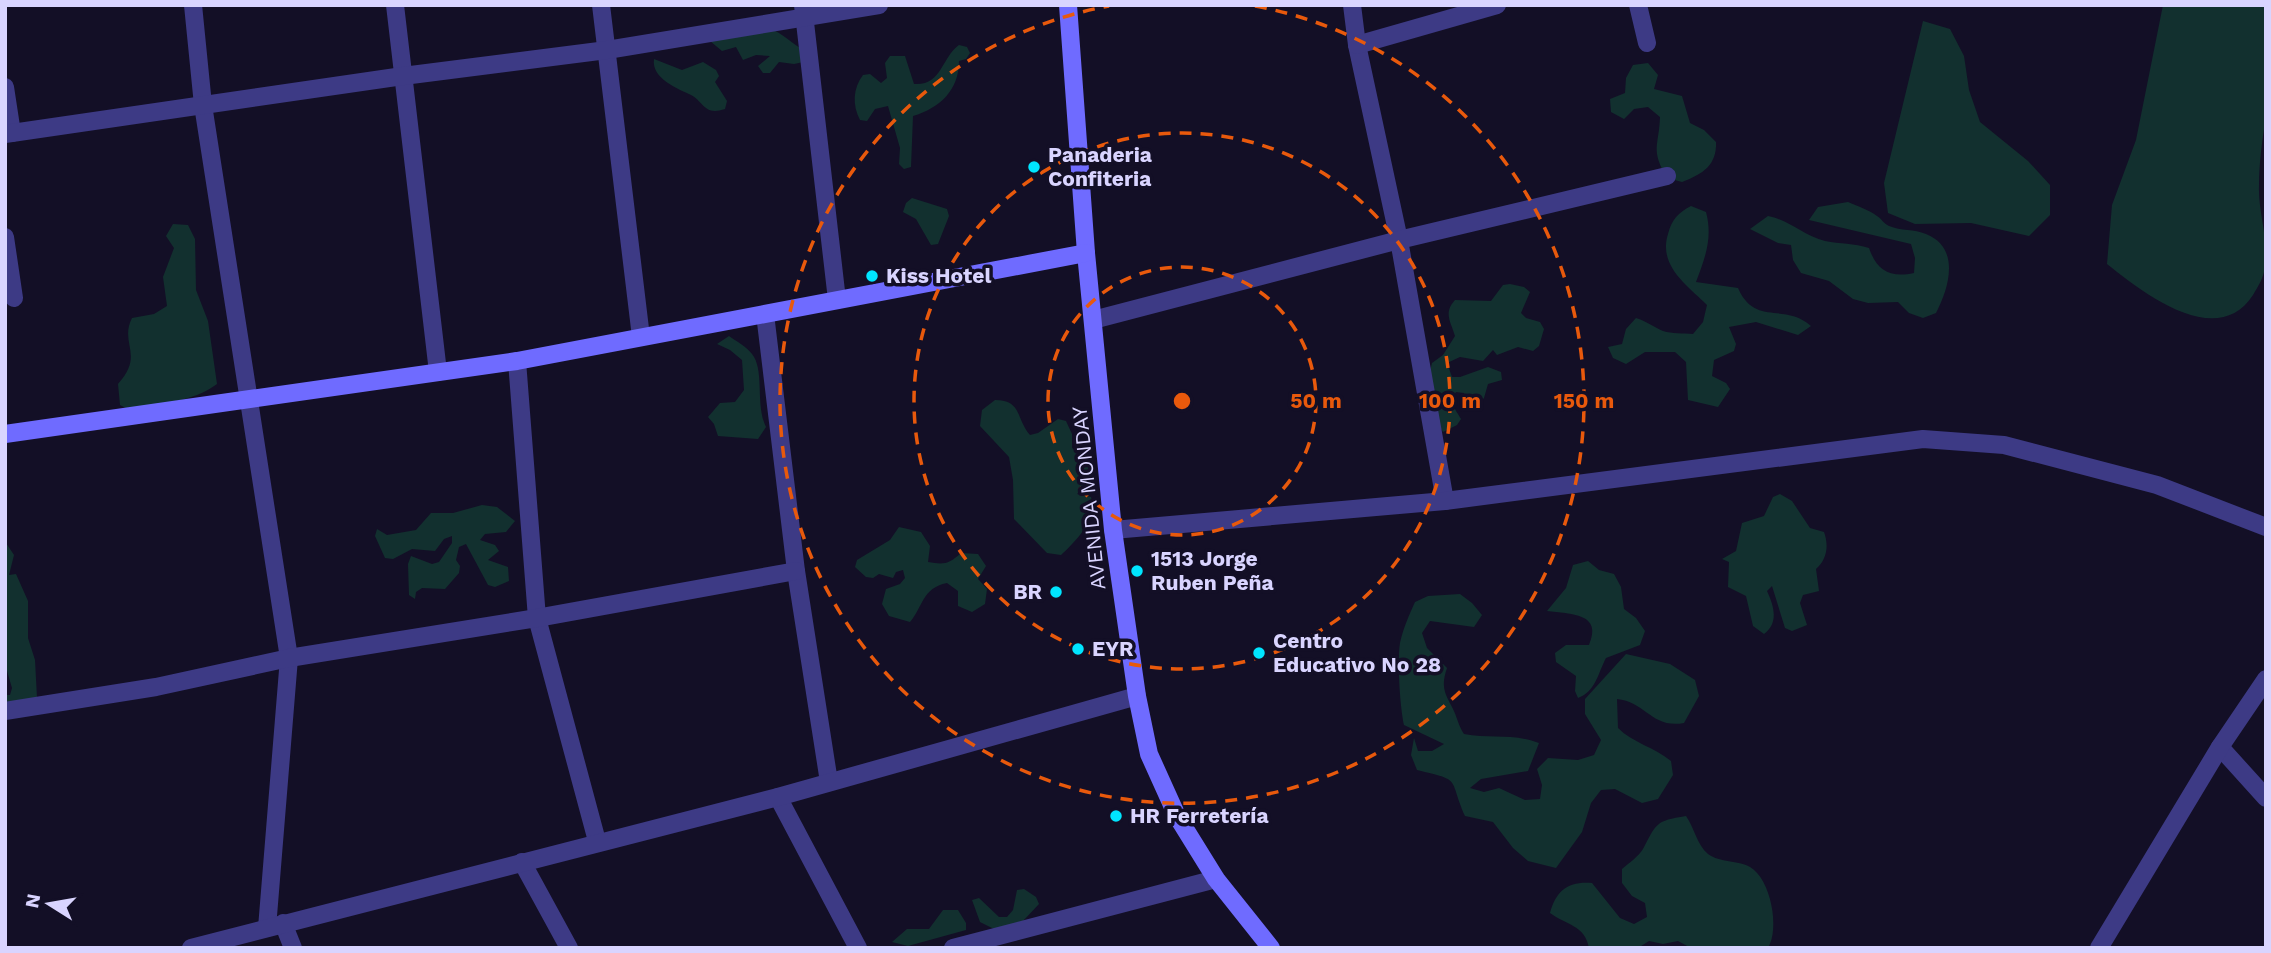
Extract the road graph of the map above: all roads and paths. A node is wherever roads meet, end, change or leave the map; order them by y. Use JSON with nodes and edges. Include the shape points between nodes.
{"nodes":[{"id":1,"x":193,"y":5,"type":"edge"},
{"id":2,"x":395,"y":5,"type":"edge"},
{"id":3,"x":601,"y":5,"type":"edge"},
{"id":4,"x":879,"y":5,"type":"edge"},
{"id":5,"x":1069,"y":5,"type":"edge"},
{"id":6,"x":1352,"y":5,"type":"edge"},
{"id":7,"x":1497,"y":5,"type":"edge"},
{"id":8,"x":1639,"y":5,"type":"edge"},
{"id":9,"x":804,"y":11,"type":"edge"},
{"id":10,"x":1647,"y":43,"type":"dead end"},
{"id":11,"x":1357,"y":45,"type":"junction"},
{"id":12,"x":607,"y":50,"type":"junction"},
{"id":13,"x":403,"y":76,"type":"junction"},
{"id":14,"x":5,"y":88,"type":"edge"},
{"id":15,"x":203,"y":105,"type":"junction"},
{"id":16,"x":8,"y":134,"type":"edge"},
{"id":17,"x":1667,"y":176,"type":"dead end"},
{"id":18,"x":5,"y":237,"type":"edge"},
{"id":19,"x":1399,"y":240,"type":"junction"},
{"id":20,"x":1086,"y":253,"type":"junction"},
{"id":21,"x":14,"y":298,"type":"dead end"},
{"id":22,"x":837,"y":300,"type":"junction"},
{"id":23,"x":765,"y":314,"type":"junction"},
{"id":24,"x":1093,"y":320,"type":"junction"},
{"id":25,"x":641,"y":337,"type":"junction"},
{"id":26,"x":517,"y":360,"type":"junction"},
{"id":27,"x":438,"y":372,"type":"junction"},
{"id":28,"x":250,"y":398,"type":"junction"},
{"id":29,"x":5,"y":434,"type":"edge"},
{"id":30,"x":1444,"y":501,"type":"junction"},
{"id":31,"x":2266,"y":527,"type":"edge"},
{"id":32,"x":1113,"y":530,"type":"junction"},
{"id":33,"x":796,"y":571,"type":"junction"},
{"id":34,"x":537,"y":618,"type":"junction"},
{"id":35,"x":289,"y":658,"type":"junction"},
{"id":36,"x":2266,"y":679,"type":"edge"},
{"id":37,"x":1137,"y":696,"type":"junction"},
{"id":38,"x":5,"y":712,"type":"edge"},
{"id":39,"x":2220,"y":747,"type":"junction"},
{"id":40,"x":829,"y":782,"type":"junction"},
{"id":41,"x":778,"y":797,"type":"junction"},
{"id":42,"x":2266,"y":798,"type":"edge"},
{"id":43,"x":597,"y":841,"type":"junction"},
{"id":44,"x":522,"y":862,"type":"junction"},
{"id":45,"x":1216,"y":879,"type":"junction"},
{"id":46,"x":275,"y":926,"type":"junction"},
{"id":47,"x":2102,"y":946,"type":"edge"},
{"id":48,"x":191,"y":948,"type":"edge"},
{"id":49,"x":293,"y":948,"type":"edge"},
{"id":50,"x":569,"y":948,"type":"edge"},
{"id":51,"x":858,"y":948,"type":"edge"},
{"id":52,"x":953,"y":948,"type":"edge"},
{"id":53,"x":1272,"y":948,"type":"edge"}],
"edges":[{"from":1,"to":15,"type":"street"},
{"from":2,"to":13,"type":"street"},
{"from":3,"to":12,"type":"street"},
{"from":4,"to":9,"type":"street"},
{"from":5,"to":20,"type":"street","name":"AVENIDA MONDAY"},
{"from":6,"to":11,"type":"street"},
{"from":7,"to":11,"type":"street"},
{"from":8,"to":10,"type":"street"},
{"from":9,"to":12,"type":"street"},
{"from":9,"to":22,"type":"street"},
{"from":11,"to":19,"type":"street"},
{"from":12,"to":13,"type":"street"},
{"from":12,"to":25,"type":"street"},
{"from":13,"to":15,"type":"street"},
{"from":13,"to":27,"type":"street"},
{"from":14,"to":16,"type":"street"},
{"from":15,"to":16,"type":"street"},
{"from":15,"to":28,"type":"street"},
{"from":17,"to":19,"type":"street"},
{"from":18,"to":21,"type":"street"},
{"from":19,"to":24,"type":"street"},
{"from":19,"to":30,"type":"street"},
{"from":20,"to":22,"type":"street"},
{"from":20,"to":24,"type":"street","name":"AVENIDA MONDAY"},
{"from":22,"to":23,"type":"street"},
{"from":23,"to":25,"type":"street"},
{"from":23,"to":33,"type":"street"},
{"from":24,"to":32,"type":"street","name":"AVENIDA MONDAY"},
{"from":25,"to":26,"type":"street"},
{"from":26,"to":27,"type":"street"},
{"from":26,"to":34,"type":"street"},
{"from":27,"to":28,"type":"street"},
{"from":28,"to":29,"type":"street"},
{"from":28,"to":35,"type":"street"},
{"from":30,"to":31,"type":"street","via":[[1923,439],[2004,445],[2157,485]]},
{"from":30,"to":32,"type":"street"},
{"from":32,"to":37,"type":"street","name":"AVENIDA MONDAY"},
{"from":33,"to":34,"type":"street"},
{"from":33,"to":40,"type":"street"},
{"from":34,"to":35,"type":"street"},
{"from":34,"to":43,"type":"street"},
{"from":35,"to":38,"type":"street","via":[[156,687]]},
{"from":35,"to":46,"type":"street"},
{"from":36,"to":39,"type":"street"},
{"from":37,"to":40,"type":"street"},
{"from":37,"to":45,"type":"street","name":"AVENIDA MONDAY","via":[[1149,754],[1177,816]]},
{"from":39,"to":42,"type":"street"},
{"from":39,"to":47,"type":"street"},
{"from":40,"to":41,"type":"street"},
{"from":41,"to":43,"type":"street"},
{"from":41,"to":51,"type":"street"},
{"from":43,"to":44,"type":"street"},
{"from":44,"to":46,"type":"street"},
{"from":44,"to":50,"type":"street"},
{"from":45,"to":52,"type":"street"},
{"from":45,"to":53,"type":"street","name":"AVENIDA MONDAY"},
{"from":46,"to":48,"type":"street"},
{"from":46,"to":49,"type":"street"}]}
